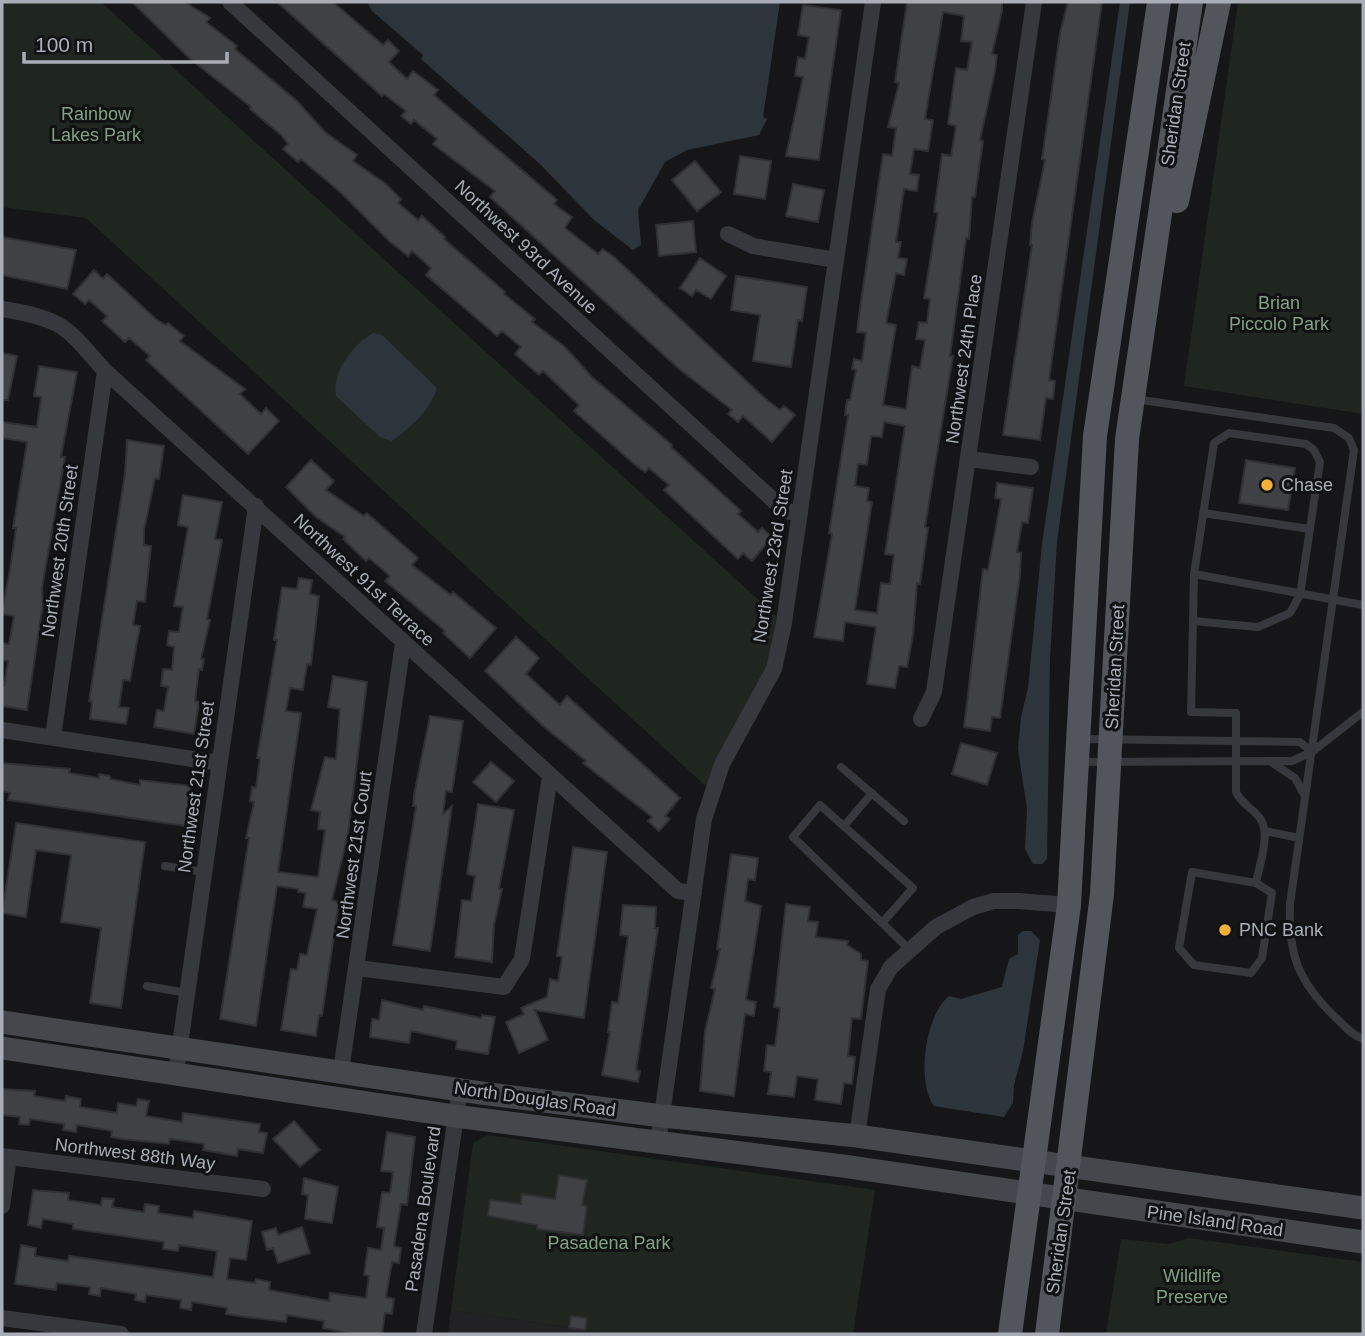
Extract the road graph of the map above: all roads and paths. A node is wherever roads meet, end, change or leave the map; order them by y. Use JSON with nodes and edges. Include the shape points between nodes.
{"nodes":[{"id":1,"x":229,"y":2,"type":"edge"},
{"id":2,"x":873,"y":2,"type":"edge"},
{"id":3,"x":1034,"y":2,"type":"edge"},
{"id":4,"x":1159,"y":2,"type":"edge"},
{"id":5,"x":1191,"y":2,"type":"edge"},
{"id":6,"x":1219,"y":2,"type":"edge"},
{"id":7,"x":728,"y":234,"type":"dead end"},
{"id":8,"x":836,"y":260,"type":"junction"},
{"id":9,"x":1149,"y":292,"type":"junction"},
{"id":10,"x":2,"y":309,"type":"edge"},
{"id":11,"x":105,"y":371,"type":"junction"},
{"id":12,"x":1133,"y":399,"type":"junction"},
{"id":13,"x":969,"y":458,"type":"junction"},
{"id":14,"x":1031,"y":467,"type":"dead end"},
{"id":15,"x":256,"y":506,"type":"junction"},
{"id":16,"x":800,"y":513,"type":"junction"},
{"id":17,"x":1203,"y":513,"type":"junction"},
{"id":18,"x":1310,"y":528,"type":"junction"},
{"id":19,"x":1194,"y":574,"type":"junction"},
{"id":20,"x":1300,"y":595,"type":"junction"},
{"id":21,"x":1333,"y":600,"type":"junction"},
{"id":22,"x":1363,"y":604,"type":"edge"},
{"id":23,"x":1193,"y":621,"type":"junction"},
{"id":24,"x":403,"y":643,"type":"junction"},
{"id":25,"x":1363,"y":712,"type":"edge"},
{"id":26,"x":921,"y":719,"type":"dead end"},
{"id":27,"x":2,"y":730,"type":"edge"},
{"id":28,"x":53,"y":737,"type":"junction"},
{"id":29,"x":1236,"y":741,"type":"junction"},
{"id":30,"x":1078,"y":750,"type":"junction"},
{"id":31,"x":1110,"y":751,"type":"junction"},
{"id":32,"x":1312,"y":752,"type":"junction"},
{"id":33,"x":1271,"y":762,"type":"junction"},
{"id":34,"x":219,"y":763,"type":"junction"},
{"id":35,"x":1235,"y":764,"type":"junction"},
{"id":36,"x":841,"y":767,"type":"dead end"},
{"id":37,"x":550,"y":776,"type":"junction"},
{"id":38,"x":872,"y":793,"type":"junction"},
{"id":39,"x":1306,"y":797,"type":"junction"},
{"id":40,"x":904,"y":821,"type":"dead end"},
{"id":41,"x":844,"y":826,"type":"junction"},
{"id":42,"x":1265,"y":831,"type":"junction"},
{"id":43,"x":1299,"y":838,"type":"junction"},
{"id":44,"x":165,"y":866,"type":"dead end"},
{"id":45,"x":204,"y":872,"type":"junction"},
{"id":46,"x":1256,"y":883,"type":"junction"},
{"id":47,"x":694,"y":893,"type":"junction"},
{"id":48,"x":1069,"y":905,"type":"junction"},
{"id":49,"x":882,"y":923,"type":"junction"},
{"id":50,"x":910,"y":950,"type":"junction"},
{"id":51,"x":358,"y":968,"type":"junction"},
{"id":52,"x":147,"y":986,"type":"dead end"},
{"id":53,"x":187,"y":993,"type":"junction"},
{"id":54,"x":2,"y":1022,"type":"edge"},
{"id":55,"x":1363,"y":1039,"type":"edge"},
{"id":56,"x":2,"y":1048,"type":"edge"},
{"id":57,"x":179,"y":1048,"type":"junction"},
{"id":58,"x":341,"y":1071,"type":"junction"},
{"id":59,"x":176,"y":1073,"type":"junction"},
{"id":60,"x":460,"y":1089,"type":"junction"},
{"id":61,"x":455,"y":1116,"type":"junction"},
{"id":62,"x":662,"y":1116,"type":"junction"},
{"id":63,"x":857,"y":1136,"type":"junction"},
{"id":64,"x":658,"y":1143,"type":"junction"},
{"id":65,"x":5,"y":1157,"type":"edge"},
{"id":66,"x":1035,"y":1162,"type":"junction"},
{"id":67,"x":1070,"y":1168,"type":"junction"},
{"id":68,"x":263,"y":1189,"type":"dead end"},
{"id":69,"x":1030,"y":1195,"type":"junction"},
{"id":70,"x":1066,"y":1201,"type":"junction"},
{"id":71,"x":2,"y":1206,"type":"edge"},
{"id":72,"x":1363,"y":1208,"type":"edge"},
{"id":73,"x":1363,"y":1242,"type":"edge"},
{"id":74,"x":2,"y":1318,"type":"edge"},
{"id":75,"x":121,"y":1334,"type":"edge"},
{"id":76,"x":424,"y":1334,"type":"edge"},
{"id":77,"x":1010,"y":1334,"type":"edge"},
{"id":78,"x":1047,"y":1334,"type":"edge"}],
"edges":[{"from":1,"to":16,"type":"street","name":"Northwest 93rd Avenue","via":[[785,511]]},
{"from":2,"to":8,"type":"street","name":"Northwest 23rd Street"},
{"from":3,"to":13,"type":"street","name":"Northwest 24th Place"},
{"from":4,"to":30,"type":"main road","name":"Sheridan Street","via":[[1095,436]]},
{"from":5,"to":9,"type":"main road","name":"Sheridan Street"},
{"from":6,"to":9,"type":"main road","via":[[1180,191]]},
{"from":7,"to":8,"type":"street","via":[[753,246]]},
{"from":8,"to":16,"type":"street","name":"Northwest 23rd Street"},
{"from":9,"to":12,"type":"main road","name":"Sheridan Street"},
{"from":10,"to":11,"type":"street","name":"Northwest 91st Terrace","via":[[40,315],[65,326]]},
{"from":11,"to":15,"type":"street","name":"Northwest 91st Terrace"},
{"from":11,"to":28,"type":"street","name":"Northwest 20th Street"},
{"from":12,"to":21,"type":"lane","via":[[1334,428],[1349,438],[1354,450]]},
{"from":12,"to":31,"type":"main road","name":"Sheridan Street"},
{"from":13,"to":14,"type":"street"},
{"from":13,"to":26,"type":"street","name":"Northwest 24th Place","via":[[934,692]]},
{"from":15,"to":24,"type":"street","name":"Northwest 91st Terrace"},
{"from":15,"to":34,"type":"street","name":"Northwest 21st Street"},
{"from":16,"to":47,"type":"street","name":"Northwest 23rd Street","via":[[774,669],[711,792]]},
{"from":17,"to":18,"type":"lane"},
{"from":17,"to":18,"type":"lane","via":[[1214,443],[1229,433],[1306,444],[1314,450],[1320,462]]},
{"from":17,"to":19,"type":"lane"},
{"from":18,"to":20,"type":"lane"},
{"from":19,"to":20,"type":"lane"},
{"from":19,"to":23,"type":"lane"},
{"from":20,"to":21,"type":"lane"},
{"from":20,"to":23,"type":"lane","via":[[1290,613],[1258,627]]},
{"from":21,"to":22,"type":"lane"},
{"from":21,"to":32,"type":"lane"},
{"from":23,"to":29,"type":"lane","via":[[1191,712],[1236,713]]},
{"from":24,"to":37,"type":"street","name":"Northwest 91st Terrace"},
{"from":24,"to":51,"type":"street","name":"Northwest 21st Court"},
{"from":25,"to":32,"type":"lane"},
{"from":27,"to":28,"type":"street"},
{"from":28,"to":34,"type":"street"},
{"from":29,"to":31,"type":"lane"},
{"from":29,"to":32,"type":"lane","via":[[1300,742]]},
{"from":29,"to":35,"type":"lane"},
{"from":30,"to":31,"type":"lane"},
{"from":30,"to":31,"type":"lane"},
{"from":30,"to":48,"type":"main road","name":"Sheridan Street"},
{"from":31,"to":35,"type":"lane"},
{"from":31,"to":67,"type":"main road","name":"Sheridan Street","via":[[1102,894]]},
{"from":32,"to":33,"type":"lane","via":[[1292,761]]},
{"from":32,"to":39,"type":"lane"},
{"from":33,"to":35,"type":"lane"},
{"from":33,"to":39,"type":"lane","via":[[1295,778]]},
{"from":34,"to":45,"type":"street","name":"Northwest 21st Street"},
{"from":35,"to":42,"type":"lane","via":[[1240,800],[1263,820]]},
{"from":36,"to":38,"type":"lane"},
{"from":37,"to":47,"type":"street","name":"Northwest 91st Terrace","via":[[678,891]]},
{"from":37,"to":51,"type":"street","via":[[522,959],[504,987]]},
{"from":38,"to":40,"type":"lane"},
{"from":38,"to":41,"type":"lane"},
{"from":39,"to":43,"type":"lane"},
{"from":41,"to":49,"type":"lane","via":[[913,888]]},
{"from":41,"to":49,"type":"lane","via":[[820,805],[793,837]]},
{"from":42,"to":43,"type":"lane"},
{"from":42,"to":46,"type":"lane"},
{"from":43,"to":55,"type":"lane","via":[[1289,938],[1302,980],[1340,1022]]},
{"from":44,"to":45,"type":"lane"},
{"from":45,"to":53,"type":"street","name":"Northwest 21st Street"},
{"from":46,"to":46,"type":"lane","via":[[1272,893],[1262,958],[1251,973],[1194,965],[1179,948],[1192,872]]},
{"from":47,"to":62,"type":"street","name":"Northwest 23rd Street"},
{"from":48,"to":50,"type":"street","via":[[994,901],[936,927]]},
{"from":48,"to":66,"type":"main road","name":"Sheridan Street"},
{"from":49,"to":50,"type":"lane"},
{"from":50,"to":63,"type":"street","via":[[891,967],[878,989]]},
{"from":51,"to":58,"type":"street","name":"Northwest 21st Court"},
{"from":52,"to":53,"type":"lane"},
{"from":53,"to":57,"type":"street","name":"Northwest 21st Street"},
{"from":54,"to":57,"type":"main road","name":"North Douglas Road"},
{"from":56,"to":59,"type":"main road","name":"North Douglas Road"},
{"from":57,"to":58,"type":"main road","name":"North Douglas Road"},
{"from":57,"to":59,"type":"street","name":"Northwest 21st Street"},
{"from":58,"to":60,"type":"main road","name":"North Douglas Road"},
{"from":59,"to":61,"type":"main road","name":"North Douglas Road"},
{"from":60,"to":61,"type":"street","name":"Pasadena Boulevard"},
{"from":60,"to":62,"type":"main road","name":"North Douglas Road"},
{"from":61,"to":64,"type":"main road","name":"North Douglas Road"},
{"from":61,"to":76,"type":"street","name":"Pasadena Boulevard"},
{"from":62,"to":63,"type":"main road","name":"North Douglas Road"},
{"from":62,"to":64,"type":"street","name":"Northwest 23rd Street"},
{"from":63,"to":66,"type":"main road","name":"North Douglas Road"},
{"from":64,"to":69,"type":"main road","name":"North Douglas Road"},
{"from":65,"to":68,"type":"street","name":"Northwest 88th Way"},
{"from":65,"to":71,"type":"street"},
{"from":66,"to":67,"type":"main road","name":"North Douglas Road"},
{"from":66,"to":69,"type":"main road","name":"Sheridan Street"},
{"from":67,"to":70,"type":"main road","name":"Sheridan Street"},
{"from":67,"to":72,"type":"main road","name":"Pine Island Road"},
{"from":69,"to":70,"type":"main road","name":"North Douglas Road"},
{"from":69,"to":77,"type":"main road","name":"Sheridan Street"},
{"from":70,"to":73,"type":"main road","name":"Pine Island Road"},
{"from":70,"to":78,"type":"main road","name":"Sheridan Street"},
{"from":74,"to":75,"type":"street"}]}
